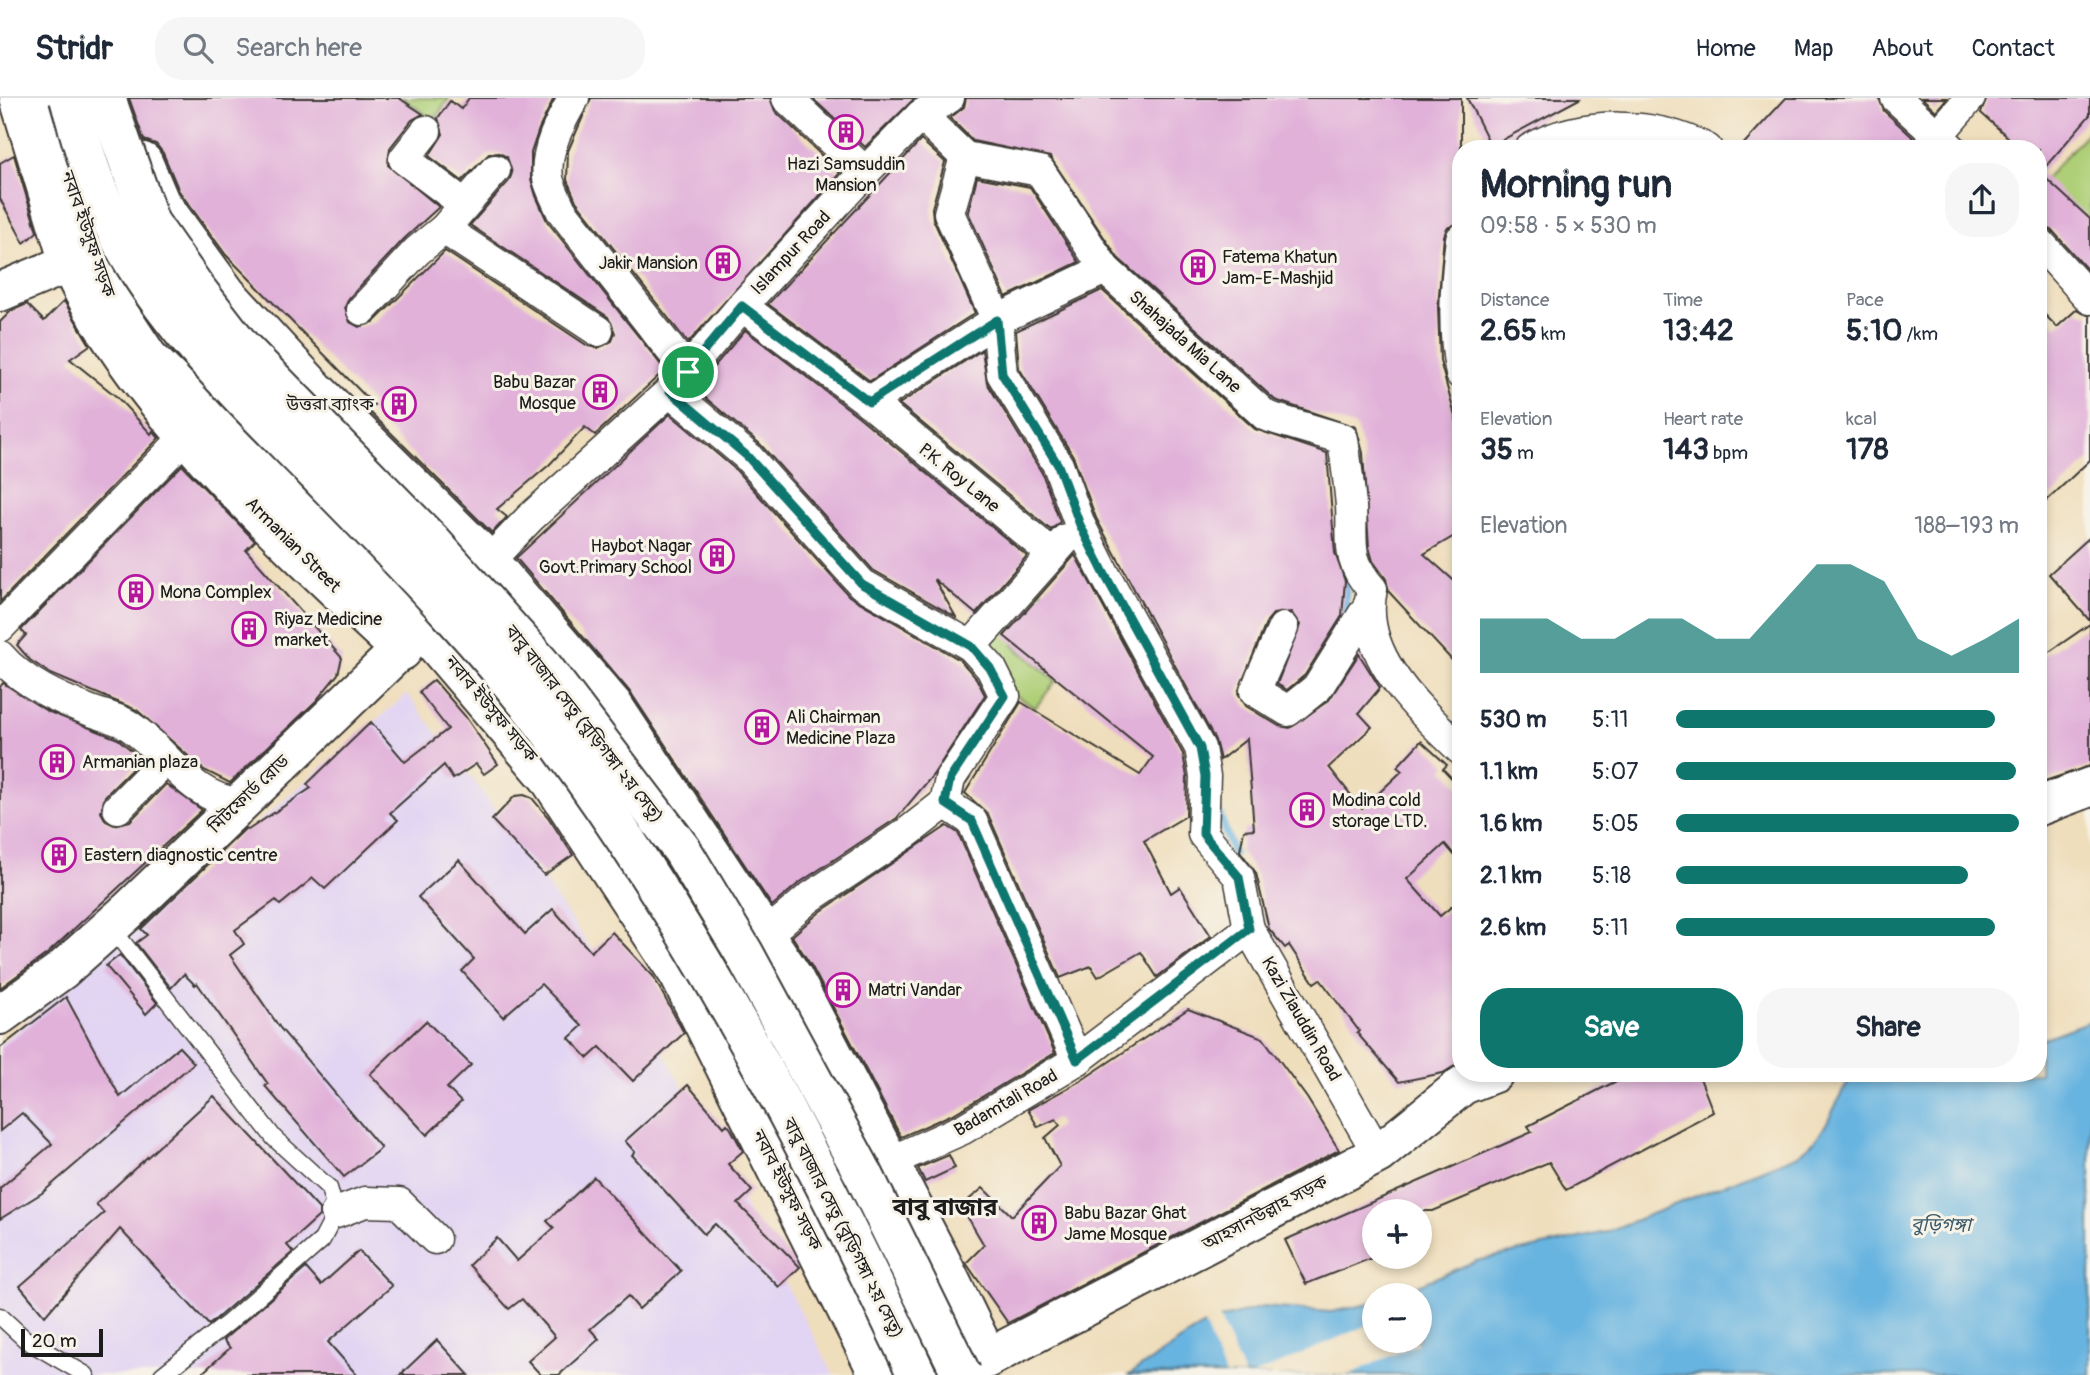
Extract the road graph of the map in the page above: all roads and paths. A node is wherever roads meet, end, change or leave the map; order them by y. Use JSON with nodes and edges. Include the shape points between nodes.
{"nodes":[{"id":1,"x":19,"y":98,"type":"edge"},
{"id":2,"x":44,"y":98,"type":"edge"},
{"id":3,"x":69,"y":98,"type":"edge"},
{"id":4,"x":106,"y":98,"type":"edge"},
{"id":5,"x":122,"y":98,"type":"edge"},
{"id":6,"x":574,"y":98,"type":"edge"},
{"id":7,"x":787,"y":98,"type":"edge"},
{"id":8,"x":949,"y":98,"type":"edge"},
{"id":9,"x":1896,"y":98,"type":"edge"},
{"id":10,"x":1969,"y":98,"type":"edge"},
{"id":11,"x":921,"y":115,"type":"junction"},
{"id":12,"x":426,"y":131,"type":"dead end"},
{"id":13,"x":1547,"y":140,"type":"edge"},
{"id":14,"x":1691,"y":140,"type":"edge"},
{"id":15,"x":1943,"y":140,"type":"edge"},
{"id":16,"x":1946,"y":140,"type":"edge"},
{"id":17,"x":965,"y":157,"type":"junction"},
{"id":18,"x":495,"y":170,"type":"dead end"},
{"id":19,"x":865,"y":172,"type":"junction"},
{"id":20,"x":464,"y":204,"type":"junction"},
{"id":21,"x":444,"y":229,"type":"junction"},
{"id":22,"x":2047,"y":251,"type":"edge"},
{"id":23,"x":69,"y":263,"type":"junction"},
{"id":24,"x":1104,"y":269,"type":"junction"},
{"id":25,"x":0,"y":292,"type":"edge"},
{"id":26,"x":2090,"y":299,"type":"edge"},
{"id":27,"x":742,"y":306,"type":"junction"},
{"id":28,"x":362,"y":310,"type":"dead end"},
{"id":29,"x":997,"y":320,"type":"junction"},
{"id":30,"x":598,"y":331,"type":"dead end"},
{"id":31,"x":679,"y":382,"type":"junction"},
{"id":32,"x":869,"y":402,"type":"junction"},
{"id":33,"x":187,"y":435,"type":"junction"},
{"id":34,"x":1080,"y":525,"type":"junction"},
{"id":35,"x":1051,"y":553,"type":"junction"},
{"id":36,"x":489,"y":562,"type":"junction"},
{"id":37,"x":1369,"y":604,"type":"junction"},
{"id":38,"x":0,"y":627,"type":"edge"},
{"id":39,"x":1283,"y":628,"type":"dead end"},
{"id":40,"x":413,"y":640,"type":"junction"},
{"id":41,"x":971,"y":646,"type":"junction"},
{"id":42,"x":0,"y":656,"type":"edge"},
{"id":43,"x":1452,"y":740,"type":"edge"},
{"id":44,"x":165,"y":760,"type":"junction"},
{"id":45,"x":2090,"y":787,"type":"edge"},
{"id":46,"x":239,"y":803,"type":"junction"},
{"id":47,"x":945,"y":803,"type":"junction"},
{"id":48,"x":2047,"y":803,"type":"edge"},
{"id":49,"x":118,"y":808,"type":"dead end"},
{"id":50,"x":111,"y":927,"type":"junction"},
{"id":51,"x":1249,"y":929,"type":"junction"},
{"id":52,"x":754,"y":944,"type":"junction"},
{"id":53,"x":0,"y":1015,"type":"edge"},
{"id":54,"x":1077,"y":1060,"type":"junction"},
{"id":55,"x":1471,"y":1082,"type":"edge"},
{"id":56,"x":1378,"y":1154,"type":"junction"},
{"id":57,"x":889,"y":1162,"type":"junction"},
{"id":58,"x":335,"y":1213,"type":"junction"},
{"id":59,"x":435,"y":1239,"type":"dead end"},
{"id":60,"x":0,"y":1315,"type":"edge"},
{"id":61,"x":975,"y":1366,"type":"edge"},
{"id":62,"x":86,"y":1375,"type":"edge"},
{"id":63,"x":162,"y":1375,"type":"edge"},
{"id":64,"x":879,"y":1375,"type":"edge"},
{"id":65,"x":916,"y":1375,"type":"edge"},
{"id":66,"x":953,"y":1375,"type":"edge"}],
"edges":[{"from":1,"to":23,"type":"main road","name":"Armanian Street"},
{"from":2,"to":40,"type":"main road","name":"নবাব ইউসুফ সড়ক","via":[[105,292],[148,357]]},
{"from":3,"to":65,"type":"main road","name":"বাবু বাজার সেতু (বুড়িগঙ্গা ২য় সেতু)","bridge":true,"via":[[118,236],[165,308],[229,384],[446,606],[560,746],[676,918],[797,1133]]},
{"from":4,"to":52,"type":"main road","name":"বাবু বাজার সেতু (বুড়িগঙ্গা ২য় সেতু)","bridge":true,"via":[[150,223],[194,286],[242,347],[431,541],[540,663]]},
{"from":5,"to":36,"type":"main road","via":[[131,134],[160,202],[227,294]]},
{"from":6,"to":31,"type":"street","via":[[556,132],[548,178],[561,210]]},
{"from":7,"to":19,"type":"street"},
{"from":8,"to":11,"type":"street","name":"Islampur Road"},
{"from":9,"to":15,"type":"street"},
{"from":10,"to":16,"type":"street"},
{"from":11,"to":17,"type":"street"},
{"from":11,"to":19,"type":"street","name":"Islampur Road"},
{"from":12,"to":20,"type":"street","via":[[404,159]]},
{"from":13,"to":14,"type":"street","via":[[1596,128],[1649,128]]},
{"from":17,"to":24,"type":"street","name":"Shahajada Mia Lane","via":[[1040,171]]},
{"from":17,"to":29,"type":"street","name":"Kazi Ziauddin Road","via":[[949,213]]},
{"from":18,"to":20,"type":"street"},
{"from":19,"to":27,"type":"street","name":"Islampur Road"},
{"from":20,"to":21,"type":"street"},
{"from":21,"to":28,"type":"street"},
{"from":21,"to":30,"type":"street"},
{"from":22,"to":26,"type":"street"},
{"from":23,"to":25,"type":"main road"},
{"from":23,"to":33,"type":"main road","name":"Armanian Street","via":[[147,390]]},
{"from":24,"to":29,"type":"street"},
{"from":24,"to":37,"type":"street","name":"Shahajada Mia Lane","via":[[1266,416],[1343,439],[1351,508],[1349,540],[1362,578],[1372,589]]},
{"from":27,"to":31,"type":"street","name":"Islampur Road"},
{"from":27,"to":32,"type":"street","name":"P.K. Roy Lane"},
{"from":29,"to":32,"type":"street"},
{"from":29,"to":34,"type":"street","name":"Kazi Ziauddin Road","via":[[1002,374],[1058,465]]},
{"from":31,"to":36,"type":"street","name":"Islampur Road","via":[[530,518]]},
{"from":31,"to":41,"type":"street","via":[[862,584]]},
{"from":32,"to":35,"type":"street","name":"P.K. Roy Lane"},
{"from":33,"to":38,"type":"street"},
{"from":33,"to":40,"type":"main road","name":"Armanian Street","via":[[334,588]]},
{"from":34,"to":35,"type":"street"},
{"from":34,"to":51,"type":"street","name":"Kazi Ziauddin Road","via":[[1200,748],[1205,776],[1203,834],[1239,877]]},
{"from":35,"to":41,"type":"street"},
{"from":36,"to":40,"type":"main road","name":"মিটফোর্ড রোড"},
{"from":36,"to":52,"type":"main road","via":[[614,705]]},
{"from":37,"to":39,"type":"street","via":[[1318,687],[1289,711],[1255,691]]},
{"from":37,"to":43,"type":"street","name":"Shahajada Mia Lane","via":[[1373,638],[1387,669]]},
{"from":40,"to":46,"type":"main road","name":"মিটফোর্ড রোড"},
{"from":40,"to":64,"type":"main road","name":"নবাব ইউসুফ সড়ক","via":[[548,777],[679,975]]},
{"from":41,"to":47,"type":"street","via":[[1005,696],[950,779]]},
{"from":42,"to":44,"type":"street","via":[[54,697],[130,725]]},
{"from":44,"to":46,"type":"street","via":[[200,791]]},
{"from":44,"to":49,"type":"street"},
{"from":45,"to":48,"type":"main road"},
{"from":46,"to":50,"type":"main road","name":"মিটফোর্ড রোড"},
{"from":47,"to":52,"type":"street","via":[[808,898]]},
{"from":47,"to":54,"type":"street","via":[[972,821]]},
{"from":50,"to":53,"type":"main road","name":"মিটফোর্ড রোড"},
{"from":50,"to":58,"type":"lane","via":[[274,1138],[329,1188]]},
{"from":51,"to":54,"type":"street","name":"Badamtali Road"},
{"from":51,"to":56,"type":"street","name":"Kazi Ziauddin Road"},
{"from":52,"to":57,"type":"main road","via":[[793,977]]},
{"from":52,"to":61,"type":"main road","name":"বাবু বাজার সেতু (বুড়িগঙ্গা ২য় সেতু)","bridge":true,"via":[[864,1175]]},
{"from":54,"to":57,"type":"street","name":"Badamtali Road","via":[[962,1129]]},
{"from":55,"to":56,"type":"main road","name":"আহসানউল্লাহ সড়ক"},
{"from":56,"to":61,"type":"main road","name":"আহসানউল্লাহ সড়ক"},
{"from":57,"to":61,"type":"main road"},
{"from":58,"to":59,"type":"street","via":[[365,1202],[399,1203]]},
{"from":58,"to":63,"type":"lane","via":[[322,1240]]},
{"from":60,"to":62,"type":"lane","via":[[26,1340]]},
{"from":61,"to":66,"type":"main road","name":"আহসানউল্লাহ সড়ক"}]}
